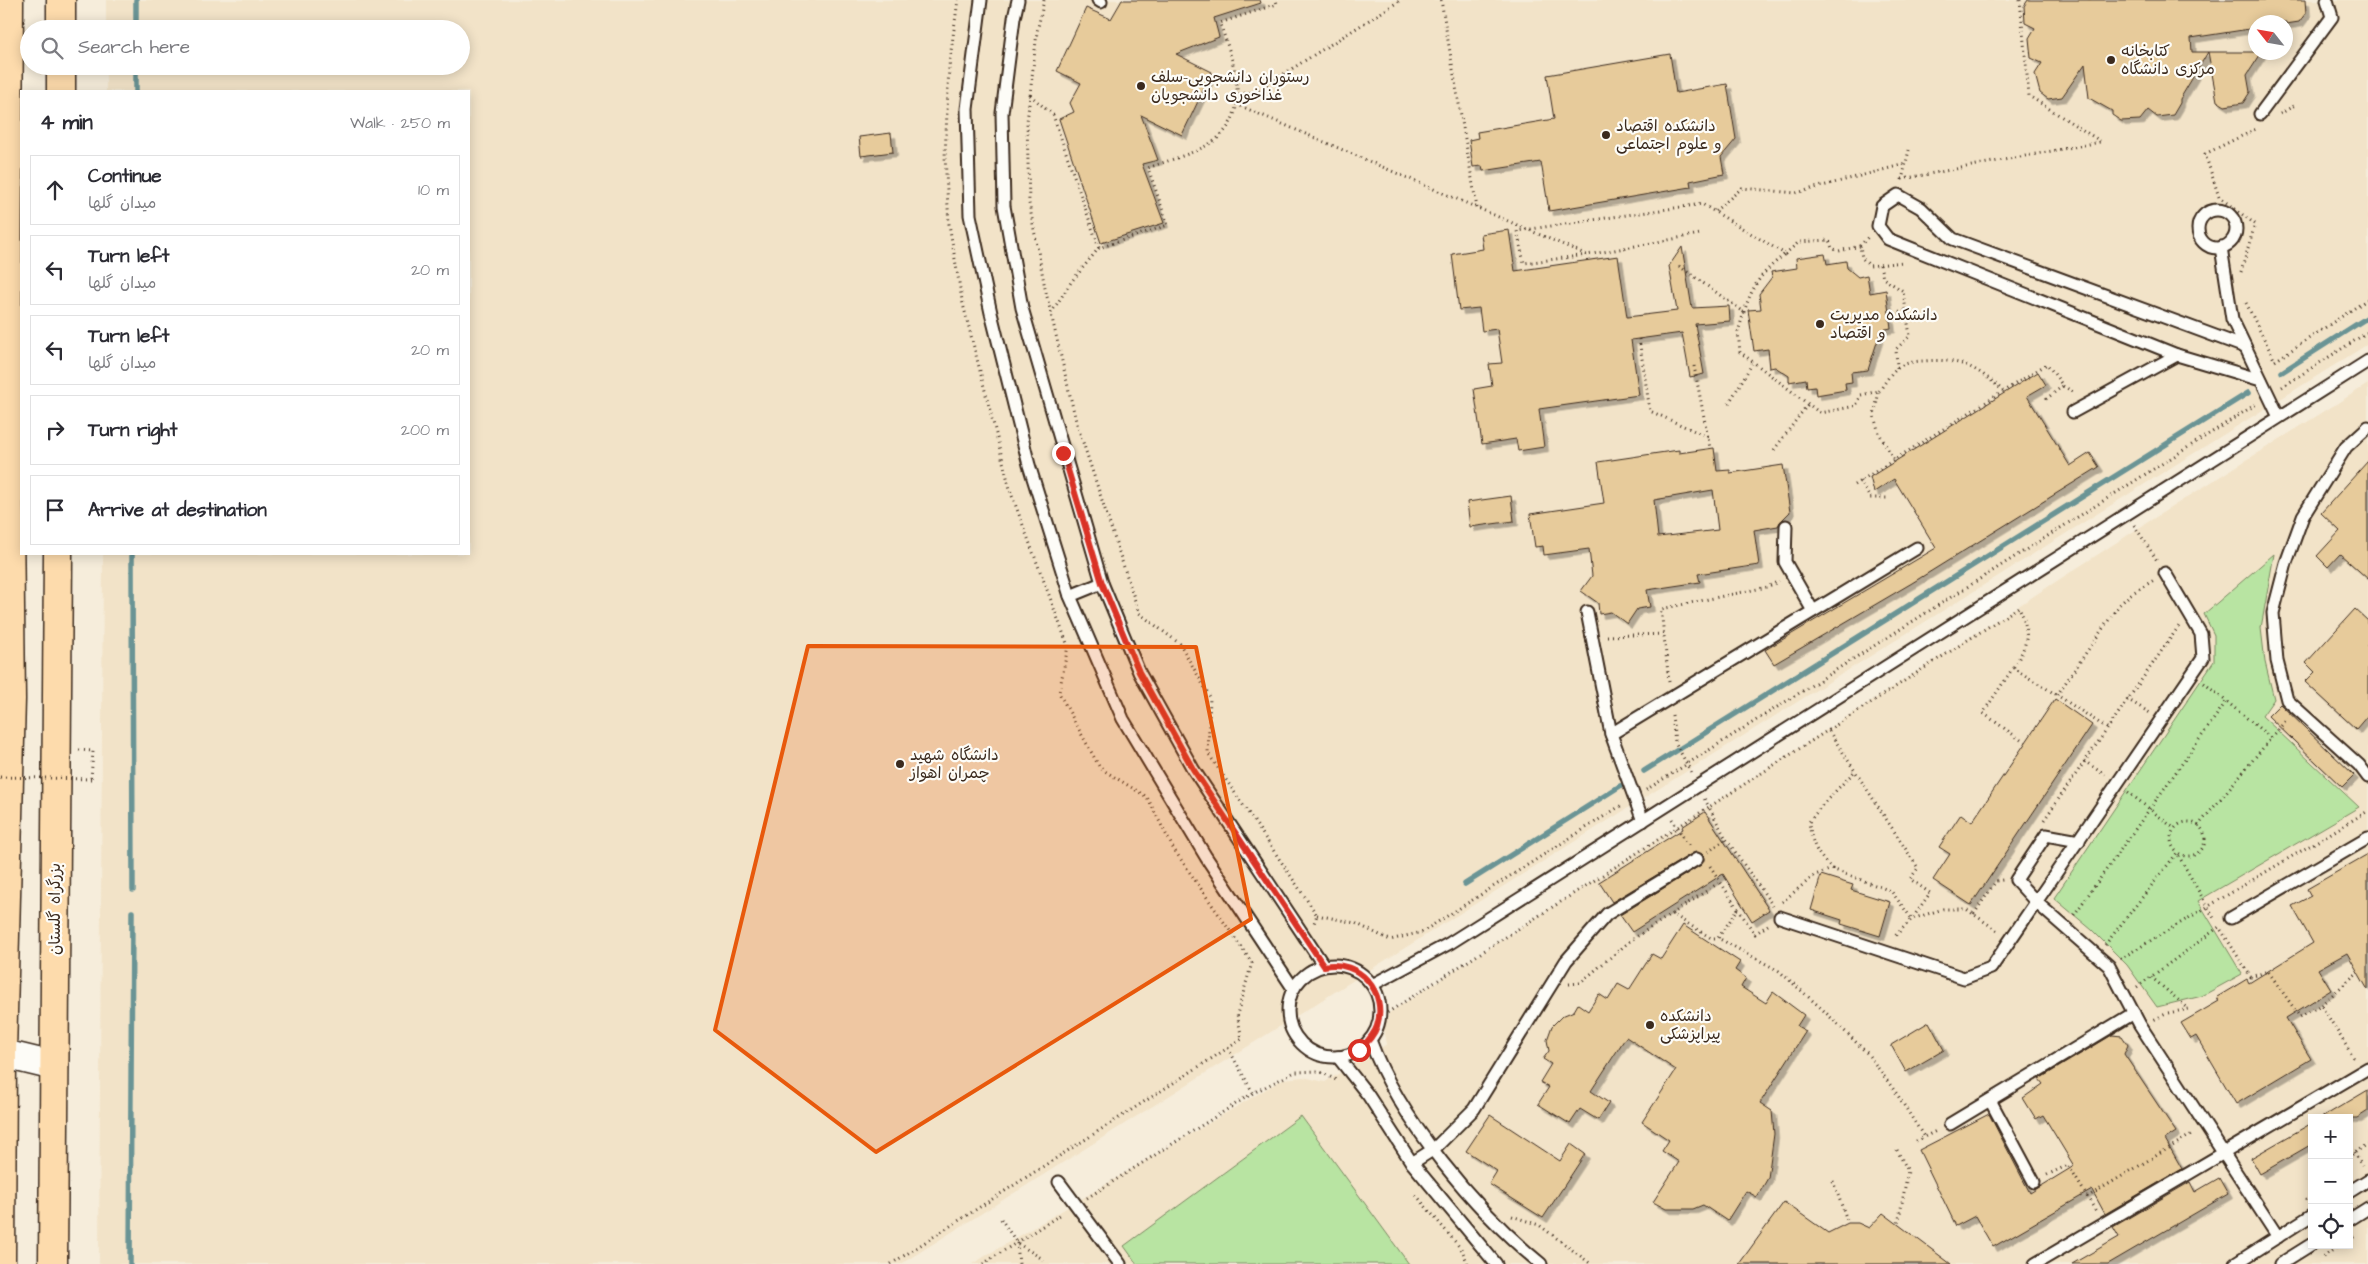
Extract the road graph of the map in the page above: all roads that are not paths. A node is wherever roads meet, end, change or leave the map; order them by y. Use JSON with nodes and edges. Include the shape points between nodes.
{"nodes":[{"id":1,"x":9,"y":0,"type":"edge"},
{"id":2,"x":61,"y":0,"type":"edge"},
{"id":3,"x":981,"y":0,"type":"edge"},
{"id":4,"x":1018,"y":0,"type":"edge"},
{"id":5,"x":2327,"y":0,"type":"edge"},
{"id":6,"x":61,"y":20,"type":"edge"},
{"id":7,"x":61,"y":75,"type":"edge"},
{"id":8,"x":61,"y":90,"type":"edge"},
{"id":9,"x":2262,"y":120,"type":"road end"},
{"id":10,"x":2221,"y":247,"type":"dead end"},
{"id":11,"x":4,"y":335,"type":"edge"},
{"id":12,"x":2245,"y":346,"type":"junction"},
{"id":13,"x":2178,"y":355,"type":"junction"},
{"id":14,"x":2368,"y":361,"type":"edge"},
{"id":15,"x":2261,"y":380,"type":"junction"},
{"id":16,"x":2073,"y":412,"type":"dead end"},
{"id":17,"x":2279,"y":417,"type":"junction"},
{"id":18,"x":2368,"y":427,"type":"edge"},
{"id":19,"x":1786,"y":526,"type":"dead end"},
{"id":20,"x":1917,"y":548,"type":"dead end"},
{"id":21,"x":58,"y":555,"type":"edge"},
{"id":22,"x":2165,"y":573,"type":"road end"},
{"id":23,"x":1102,"y":583,"type":"junction"},
{"id":24,"x":1070,"y":596,"type":"junction"},
{"id":25,"x":1813,"y":611,"type":"junction"},
{"id":26,"x":1587,"y":612,"type":"dead end"},
{"id":27,"x":1611,"y":734,"type":"junction"},
{"id":28,"x":2368,"y":777,"type":"edge"},
{"id":29,"x":1643,"y":821,"type":"junction"},
{"id":30,"x":2368,"y":838,"type":"edge"},
{"id":31,"x":2079,"y":841,"type":"junction"},
{"id":32,"x":1700,"y":857,"type":"road end"},
{"id":33,"x":2037,"y":903,"type":"junction"},
{"id":34,"x":1777,"y":912,"type":"road end"},
{"id":35,"x":2231,"y":918,"type":"road end"},
{"id":36,"x":1324,"y":966,"type":"junction"},
{"id":37,"x":1372,"y":985,"type":"junction"},
{"id":38,"x":1293,"y":988,"type":"junction"},
{"id":39,"x":2134,"y":1013,"type":"junction"},
{"id":40,"x":1370,"y":1040,"type":"junction"},
{"id":41,"x":1338,"y":1057,"type":"junction"},
{"id":42,"x":1,"y":1065,"type":"edge"},
{"id":43,"x":54,"y":1066,"type":"junction"},
{"id":44,"x":2365,"y":1070,"type":"edge"},
{"id":45,"x":1990,"y":1100,"type":"junction"},
{"id":46,"x":1950,"y":1124,"type":"road end"},
{"id":47,"x":1434,"y":1149,"type":"junction"},
{"id":48,"x":2223,"y":1153,"type":"junction"},
{"id":49,"x":1412,"y":1164,"type":"junction"},
{"id":50,"x":2368,"y":1180,"type":"edge"},
{"id":51,"x":1059,"y":1182,"type":"dead end"},
{"id":52,"x":2034,"y":1182,"type":"road end"},
{"id":53,"x":2353,"y":1189,"type":"edge"},
{"id":54,"x":2368,"y":1208,"type":"edge"},
{"id":55,"x":2353,"y":1217,"type":"edge"},
{"id":56,"x":2308,"y":1218,"type":"edge"},
{"id":57,"x":2278,"y":1237,"type":"junction"},
{"id":58,"x":2308,"y":1246,"type":"edge"},
{"id":59,"x":1,"y":1264,"type":"edge"},
{"id":60,"x":53,"y":1264,"type":"edge"},
{"id":61,"x":1120,"y":1264,"type":"edge"},
{"id":62,"x":1496,"y":1264,"type":"edge"},
{"id":63,"x":1541,"y":1264,"type":"edge"},
{"id":64,"x":2035,"y":1264,"type":"edge"},
{"id":65,"x":2235,"y":1264,"type":"edge"},
{"id":66,"x":2280,"y":1264,"type":"edge"}],
"edges":[{"from":1,"to":11,"type":"highway"},
{"from":2,"to":6,"type":"highway"},
{"from":3,"to":24,"type":"lane","via":[[967,110],[970,215],[1029,465]]},
{"from":4,"to":23,"type":"lane","via":[[1002,113],[1004,206],[1022,308]]},
{"from":5,"to":9,"type":"lane","via":[[2332,17]]},
{"from":7,"to":8,"type":"highway"},
{"from":10,"to":12,"type":"lane","via":[[2232,319]]},
{"from":11,"to":42,"type":"highway","via":[[11,698]]},
{"from":12,"to":13,"type":"lane","via":[[1953,238],[1921,208],[1898,195],[1882,206],[1878,226],[1888,239]]},
{"from":12,"to":15,"type":"lane"},
{"from":13,"to":15,"type":"lane"},
{"from":13,"to":16,"type":"lane"},
{"from":14,"to":17,"type":"lane"},
{"from":15,"to":17,"type":"lane"},
{"from":17,"to":29,"type":"lane"},
{"from":18,"to":28,"type":"lane","via":[[2346,446],[2303,516],[2272,613],[2287,700]]},
{"from":19,"to":25,"type":"lane","via":[[1785,562]]},
{"from":20,"to":25,"type":"lane"},
{"from":21,"to":43,"type":"highway","name":"بزرگراه گلستان"},
{"from":22,"to":31,"type":"lane","via":[[2201,634],[2203,658]]},
{"from":23,"to":24,"type":"lane"},
{"from":23,"to":36,"type":"lane","via":[[1139,672],[1193,769]]},
{"from":24,"to":38,"type":"lane","via":[[1123,719],[1206,857]]},
{"from":25,"to":27,"type":"lane"},
{"from":26,"to":27,"type":"lane"},
{"from":27,"to":29,"type":"lane"},
{"from":29,"to":37,"type":"lane","via":[[1450,944]]},
{"from":30,"to":35,"type":"lane"},
{"from":31,"to":33,"type":"lane"},
{"from":31,"to":33,"type":"lane","via":[[2046,835],[2016,880]]},
{"from":32,"to":47,"type":"lane","via":[[1607,914],[1566,961],[1474,1110]]},
{"from":33,"to":34,"type":"lane","via":[[1991,968],[1964,978]]},
{"from":33,"to":39,"type":"lane","via":[[2109,966]]},
{"from":36,"to":37,"type":"lane","via":[[1348,967],[1362,974]]},
{"from":36,"to":38,"type":"lane","via":[[1303,975]]},
{"from":37,"to":40,"type":"lane","via":[[1378,998],[1379,1018]]},
{"from":38,"to":41,"type":"lane","via":[[1288,1003],[1288,1019],[1293,1034],[1316,1055]]},
{"from":39,"to":45,"type":"lane"},
{"from":39,"to":48,"type":"lane"},
{"from":40,"to":41,"type":"lane","via":[[1359,1050]]},
{"from":40,"to":47,"type":"lane","via":[[1380,1068]]},
{"from":41,"to":49,"type":"lane","via":[[1368,1095]]},
{"from":42,"to":43,"type":"main road"},
{"from":42,"to":59,"type":"highway"},
{"from":43,"to":60,"type":"highway","name":"بزرگراه گلستان"},
{"from":44,"to":48,"type":"lane"},
{"from":45,"to":46,"type":"lane"},
{"from":45,"to":52,"type":"lane"},
{"from":47,"to":49,"type":"lane"},
{"from":47,"to":63,"type":"lane","via":[[1466,1190],[1516,1244]]},
{"from":48,"to":57,"type":"lane"},
{"from":48,"to":64,"type":"lane"},
{"from":49,"to":62,"type":"lane"},
{"from":50,"to":53,"type":"lane"},
{"from":51,"to":61,"type":"lane"},
{"from":54,"to":55,"type":"lane"},
{"from":56,"to":57,"type":"lane"},
{"from":57,"to":65,"type":"lane"},
{"from":58,"to":66,"type":"lane"}]}
